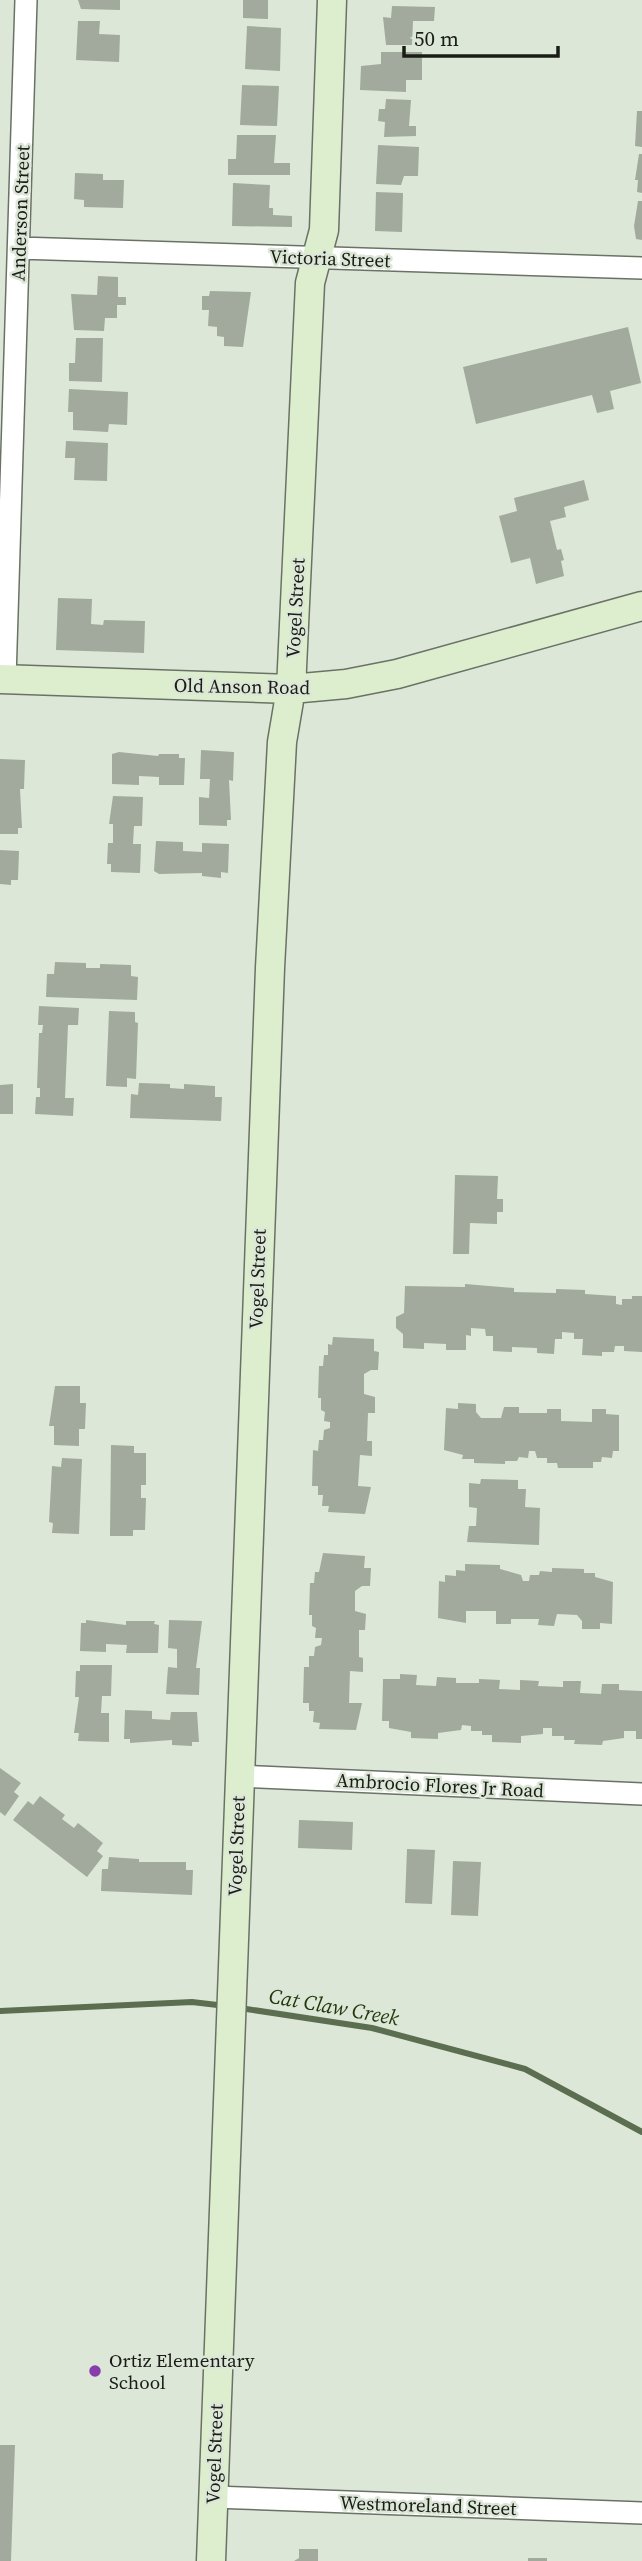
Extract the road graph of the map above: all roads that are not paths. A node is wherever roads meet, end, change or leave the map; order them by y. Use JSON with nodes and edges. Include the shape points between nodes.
{"nodes":[{"id":1,"x":26,"y":0,"type":"edge"},
{"id":2,"x":332,"y":0,"type":"edge"},
{"id":3,"x":19,"y":248,"type":"junction"},
{"id":4,"x":317,"y":258,"type":"junction"},
{"id":5,"x":642,"y":268,"type":"edge"},
{"id":6,"x":642,"y":606,"type":"edge"},
{"id":7,"x":3,"y":679,"type":"edge"},
{"id":8,"x":291,"y":689,"type":"junction"},
{"id":9,"x":239,"y":1776,"type":"junction"},
{"id":10,"x":642,"y":1794,"type":"edge"},
{"id":11,"x":213,"y":2497,"type":"junction"},
{"id":12,"x":642,"y":2513,"type":"edge"},
{"id":13,"x":211,"y":2561,"type":"edge"}],
"edges":[{"from":1,"to":3,"type":"street","name":"Anderson Street"},
{"from":2,"to":4,"type":"street","name":"Vogel Street","via":[[324,230]]},
{"from":3,"to":4,"type":"street","name":"Victoria Street"},
{"from":3,"to":7,"type":"street","name":"Anderson Street"},
{"from":4,"to":5,"type":"street","name":"Victoria Street"},
{"from":4,"to":8,"type":"street","name":"Vogel Street","via":[[310,283]]},
{"from":6,"to":8,"type":"street","name":"Old Anson Road","via":[[397,674]]},
{"from":7,"to":8,"type":"street","name":"Old Anson Road"},
{"from":8,"to":9,"type":"street","name":"Vogel Street","via":[[282,742],[270,968]]},
{"from":9,"to":10,"type":"street","name":"Ambrocio Flores Jr Road"},
{"from":9,"to":11,"type":"street","name":"Vogel Street"},
{"from":11,"to":12,"type":"street","name":"Westmoreland Street"},
{"from":11,"to":13,"type":"street","name":"Vogel Street"}]}
